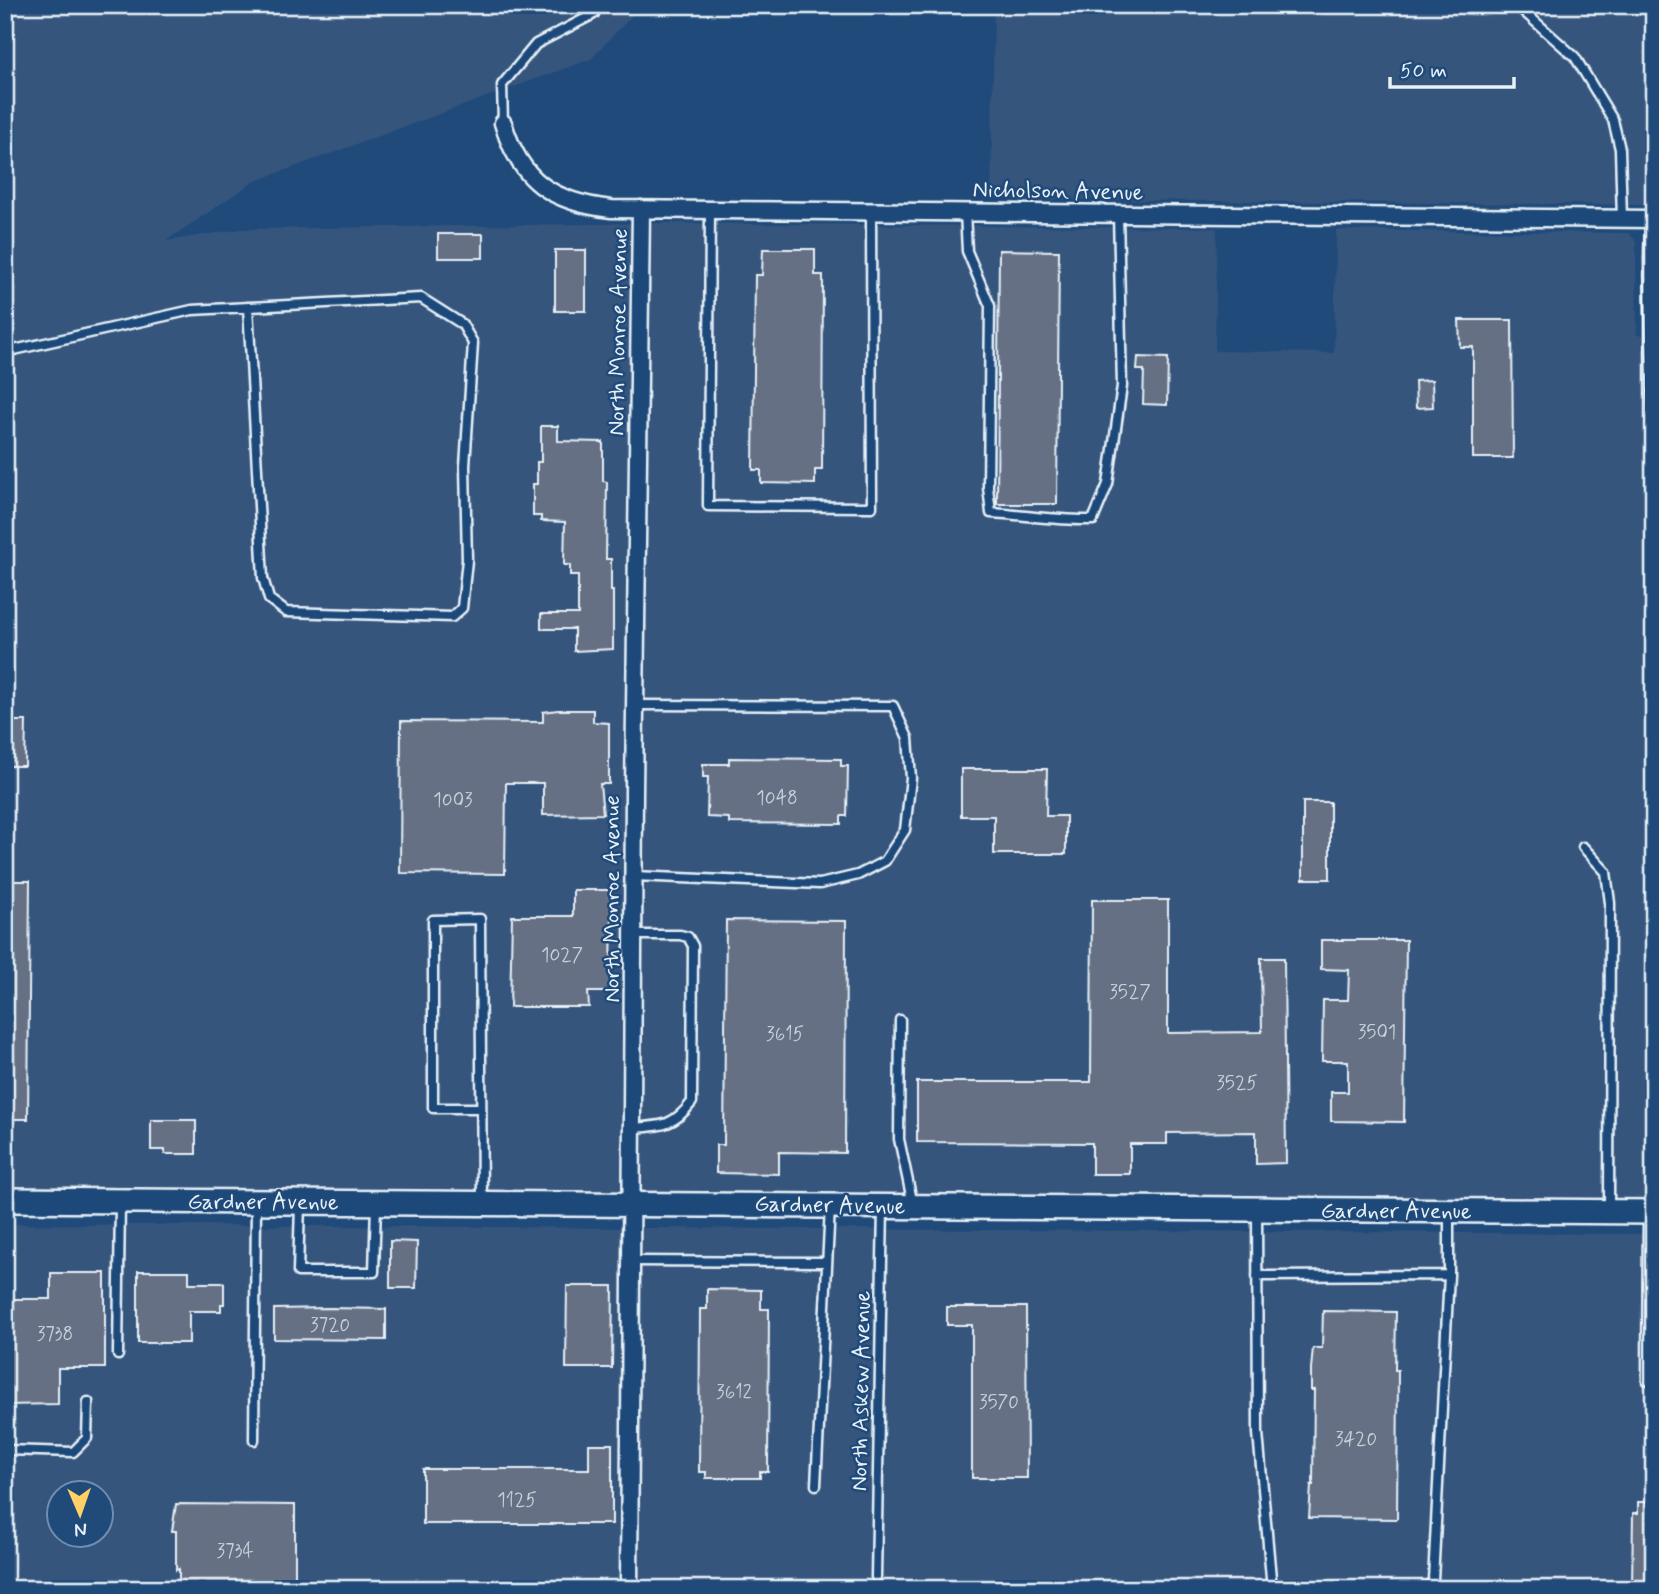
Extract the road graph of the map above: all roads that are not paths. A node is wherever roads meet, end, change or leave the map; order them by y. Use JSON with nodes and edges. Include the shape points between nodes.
{"nodes":[{"id":1,"x":597,"y":5,"type":"edge"},
{"id":2,"x":1511,"y":5,"type":"edge"},
{"id":3,"x":503,"y":123,"type":"joint"},
{"id":4,"x":641,"y":209,"type":"junction"},
{"id":5,"x":710,"y":210,"type":"junction"},
{"id":6,"x":871,"y":211,"type":"junction"},
{"id":7,"x":965,"y":212,"type":"junction"},
{"id":8,"x":1118,"y":214,"type":"junction"},
{"id":9,"x":1622,"y":219,"type":"junction"},
{"id":10,"x":1652,"y":219,"type":"edge"},
{"id":11,"x":248,"y":307,"type":"junction"},
{"id":12,"x":5,"y":352,"type":"edge"},
{"id":13,"x":1652,"y":353,"type":"edge"},
{"id":14,"x":1652,"y":447,"type":"edge"},
{"id":15,"x":1654,"y":459,"type":"edge"},
{"id":16,"x":635,"y":705,"type":"junction"},
{"id":17,"x":1583,"y":846,"type":"dead end"},
{"id":18,"x":634,"y":876,"type":"junction"},
{"id":19,"x":634,"y":935,"type":"junction"},
{"id":20,"x":900,"y":1020,"type":"dead end"},
{"id":21,"x":481,"y":1108,"type":"junction"},
{"id":22,"x":633,"y":1128,"type":"junction"},
{"id":23,"x":5,"y":1200,"type":"edge"},
{"id":24,"x":120,"y":1200,"type":"junction"},
{"id":25,"x":256,"y":1201,"type":"junction"},
{"id":26,"x":300,"y":1201,"type":"junction"},
{"id":27,"x":376,"y":1201,"type":"junction"},
{"id":28,"x":482,"y":1202,"type":"junction"},
{"id":29,"x":633,"y":1203,"type":"junction"},
{"id":30,"x":830,"y":1205,"type":"junction"},
{"id":31,"x":883,"y":1205,"type":"junction"},
{"id":32,"x":913,"y":1205,"type":"junction"},
{"id":33,"x":1257,"y":1208,"type":"junction"},
{"id":34,"x":1449,"y":1210,"type":"junction"},
{"id":35,"x":1609,"y":1212,"type":"junction"},
{"id":36,"x":1651,"y":1212,"type":"edge"},
{"id":37,"x":632,"y":1261,"type":"junction"},
{"id":38,"x":827,"y":1262,"type":"junction"},
{"id":39,"x":1449,"y":1275,"type":"junction"},
{"id":40,"x":1257,"y":1276,"type":"junction"},
{"id":41,"x":1651,"y":1296,"type":"edge"},
{"id":42,"x":118,"y":1355,"type":"dead end"},
{"id":43,"x":1654,"y":1380,"type":"edge"},
{"id":44,"x":88,"y":1402,"type":"dead end"},
{"id":45,"x":254,"y":1440,"type":"dead end"},
{"id":46,"x":5,"y":1450,"type":"edge"},
{"id":47,"x":816,"y":1485,"type":"dead end"},
{"id":48,"x":876,"y":1577,"type":"dead end"},
{"id":49,"x":629,"y":1589,"type":"edge"},
{"id":50,"x":1272,"y":1589,"type":"edge"},
{"id":51,"x":1428,"y":1589,"type":"edge"}],
"edges":[{"from":1,"to":3,"type":"lane","via":[[594,14],[536,44],[502,85]]},
{"from":2,"to":9,"type":"lane","via":[[1575,57],[1613,120],[1620,149]]},
{"from":3,"to":4,"type":"street","name":"Nicholson Avenue","via":[[518,159],[548,192],[595,207]]},
{"from":4,"to":5,"type":"street","name":"Nicholson Avenue"},
{"from":4,"to":16,"type":"street","name":"North Monroe Avenue"},
{"from":5,"to":6,"type":"street","name":"Nicholson Avenue"},
{"from":5,"to":6,"type":"lane","via":[[708,506],[872,506]]},
{"from":6,"to":7,"type":"street","name":"Nicholson Avenue"},
{"from":7,"to":8,"type":"street","name":"Nicholson Avenue"},
{"from":7,"to":8,"type":"lane","via":[[967,251],[990,306],[991,513],[1066,521],[1093,520],[1108,484],[1122,386]]},
{"from":8,"to":9,"type":"street","name":"Nicholson Avenue"},
{"from":9,"to":10,"type":"street","name":"Nicholson Avenue"},
{"from":10,"to":13,"type":"lane"},
{"from":11,"to":11,"type":"lane","via":[[421,298],[462,324],[473,343],[465,466],[467,560],[462,608],[452,617],[286,612],[269,598],[263,578]]},
{"from":11,"to":12,"type":"lane","via":[[192,310]]},
{"from":13,"to":14,"type":"lane"},
{"from":14,"to":15,"type":"lane"},
{"from":16,"to":18,"type":"street","name":"North Monroe Avenue"},
{"from":16,"to":18,"type":"lane","via":[[893,706],[908,738],[911,778],[905,830],[885,861],[858,875],[820,884]]},
{"from":17,"to":35,"type":"lane","via":[[1606,872],[1610,903]]},
{"from":18,"to":19,"type":"street","name":"North Monroe Avenue"},
{"from":19,"to":22,"type":"street","name":"North Monroe Avenue"},
{"from":19,"to":22,"type":"lane","via":[[680,935],[688,937],[693,946],[692,1102],[681,1116],[663,1126]]},
{"from":20,"to":32,"type":"lane","via":[[900,1139]]},
{"from":21,"to":21,"type":"lane","via":[[480,919],[433,920],[433,1108]]},
{"from":21,"to":28,"type":"lane"},
{"from":22,"to":29,"type":"street","name":"North Monroe Avenue"},
{"from":23,"to":24,"type":"street","name":"Gardner Avenue"},
{"from":24,"to":25,"type":"street","name":"Gardner Avenue"},
{"from":24,"to":42,"type":"lane"},
{"from":25,"to":26,"type":"street","name":"Gardner Avenue"},
{"from":25,"to":45,"type":"lane"},
{"from":26,"to":27,"type":"street","name":"Gardner Avenue"},
{"from":26,"to":27,"type":"lane","via":[[298,1272],[374,1272]]},
{"from":27,"to":28,"type":"street","name":"Gardner Avenue"},
{"from":28,"to":29,"type":"street","name":"Gardner Avenue"},
{"from":29,"to":30,"type":"street","name":"Gardner Avenue"},
{"from":29,"to":37,"type":"street","name":"North Monroe Avenue"},
{"from":30,"to":31,"type":"street","name":"Gardner Avenue"},
{"from":30,"to":38,"type":"lane"},
{"from":31,"to":32,"type":"street","name":"Gardner Avenue"},
{"from":31,"to":48,"type":"lane","name":"North Askew Avenue"},
{"from":32,"to":33,"type":"street","name":"Gardner Avenue"},
{"from":33,"to":34,"type":"street","name":"Gardner Avenue"},
{"from":33,"to":40,"type":"lane"},
{"from":34,"to":35,"type":"street","name":"Gardner Avenue"},
{"from":34,"to":39,"type":"lane"},
{"from":35,"to":36,"type":"street","name":"Gardner Avenue"},
{"from":36,"to":41,"type":"lane"},
{"from":37,"to":38,"type":"lane"},
{"from":37,"to":49,"type":"street","name":"North Monroe Avenue"},
{"from":38,"to":47,"type":"lane"},
{"from":39,"to":40,"type":"lane"},
{"from":39,"to":51,"type":"lane","via":[[1433,1580]]},
{"from":40,"to":50,"type":"lane","via":[[1258,1433]]},
{"from":41,"to":43,"type":"lane","via":[[1647,1380]]},
{"from":44,"to":46,"type":"lane","via":[[87,1438],[73,1452]]}]}
